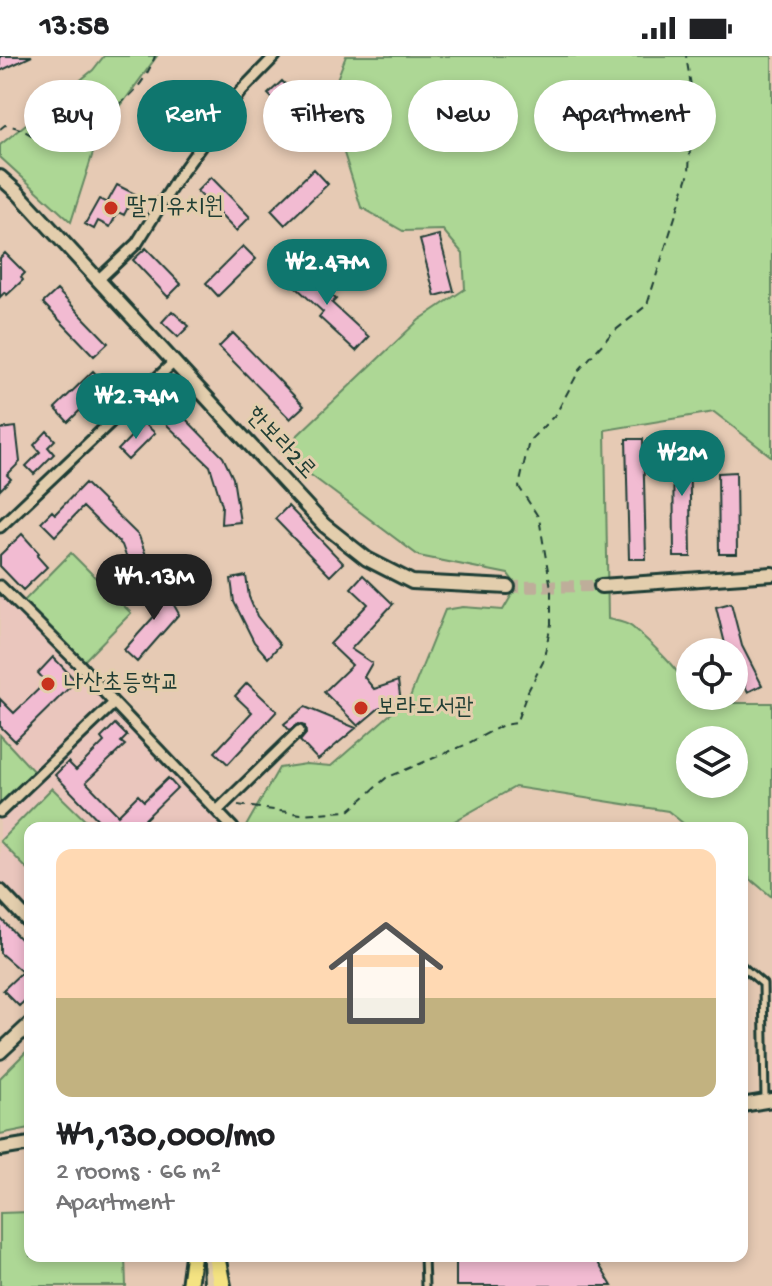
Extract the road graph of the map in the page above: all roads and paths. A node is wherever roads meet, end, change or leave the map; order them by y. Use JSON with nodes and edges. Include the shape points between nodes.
{"nodes":[{"id":1,"x":155,"y":56,"type":"edge"},
{"id":2,"x":275,"y":56,"type":"edge"},
{"id":3,"x":686,"y":56,"type":"edge"},
{"id":4,"x":0,"y":129,"type":"edge"},
{"id":5,"x":0,"y":177,"type":"edge"},
{"id":6,"x":98,"y":280,"type":"junction"},
{"id":7,"x":174,"y":362,"type":"junction"},
{"id":8,"x":0,"y":527,"type":"edge"},
{"id":9,"x":772,"y":574,"type":"edge"},
{"id":10,"x":0,"y":586,"type":"edge"},
{"id":11,"x":601,"y":586,"type":"tunnel mouth"},
{"id":12,"x":508,"y":587,"type":"tunnel mouth"},
{"id":13,"x":114,"y":703,"type":"junction"},
{"id":14,"x":299,"y":731,"type":"dead end"},
{"id":15,"x":221,"y":808,"type":"junction"},
{"id":16,"x":0,"y":812,"type":"edge"},
{"id":17,"x":229,"y":822,"type":"edge"},
{"id":18,"x":0,"y":891,"type":"edge"},
{"id":19,"x":24,"y":917,"type":"edge"},
{"id":20,"x":748,"y":971,"type":"edge"},
{"id":21,"x":24,"y":1030,"type":"edge"},
{"id":22,"x":0,"y":1052,"type":"edge"},
{"id":23,"x":768,"y":1101,"type":"edge"},
{"id":24,"x":748,"y":1104,"type":"edge"},
{"id":25,"x":24,"y":1145,"type":"edge"},
{"id":26,"x":0,"y":1149,"type":"edge"},
{"id":27,"x":192,"y":1262,"type":"edge"},
{"id":28,"x":210,"y":1262,"type":"edge"},
{"id":29,"x":217,"y":1262,"type":"edge"},
{"id":30,"x":424,"y":1262,"type":"edge"},
{"id":31,"x":189,"y":1286,"type":"edge"},
{"id":32,"x":211,"y":1286,"type":"edge"},
{"id":33,"x":222,"y":1286,"type":"edge"},
{"id":34,"x":425,"y":1286,"type":"edge"}],
"edges":[{"from":1,"to":4,"type":"path","via":[[127,98],[105,110],[61,118],[45,143],[21,126]]},
{"from":2,"to":6,"type":"street","via":[[240,92],[137,243]]},
{"from":3,"to":15,"type":"path","via":[[692,92],[689,173],[647,305],[580,369],[556,414],[529,441],[519,487],[539,518],[551,588],[551,624],[543,662],[516,723],[386,778],[349,811],[301,814]]},
{"from":5,"to":6,"type":"street","name":"한보라2로"},
{"from":6,"to":7,"type":"street","name":"한보라2로"},
{"from":7,"to":8,"type":"street"},
{"from":7,"to":12,"type":"street","name":"한보라2로","via":[[324,525],[367,559],[412,582]]},
{"from":9,"to":11,"type":"street"},
{"from":10,"to":13,"type":"street"},
{"from":13,"to":15,"type":"street"},
{"from":13,"to":16,"type":"street"},
{"from":14,"to":15,"type":"street"},
{"from":15,"to":17,"type":"street"},
{"from":18,"to":19,"type":"street"},
{"from":20,"to":23,"type":"lane","via":[[763,984]]},
{"from":21,"to":22,"type":"street"},
{"from":23,"to":24,"type":"street"},
{"from":25,"to":26,"type":"street"},
{"from":27,"to":31,"type":"main road"},
{"from":28,"to":32,"type":"street"},
{"from":29,"to":33,"type":"highway"},
{"from":30,"to":34,"type":"lane"}]}
